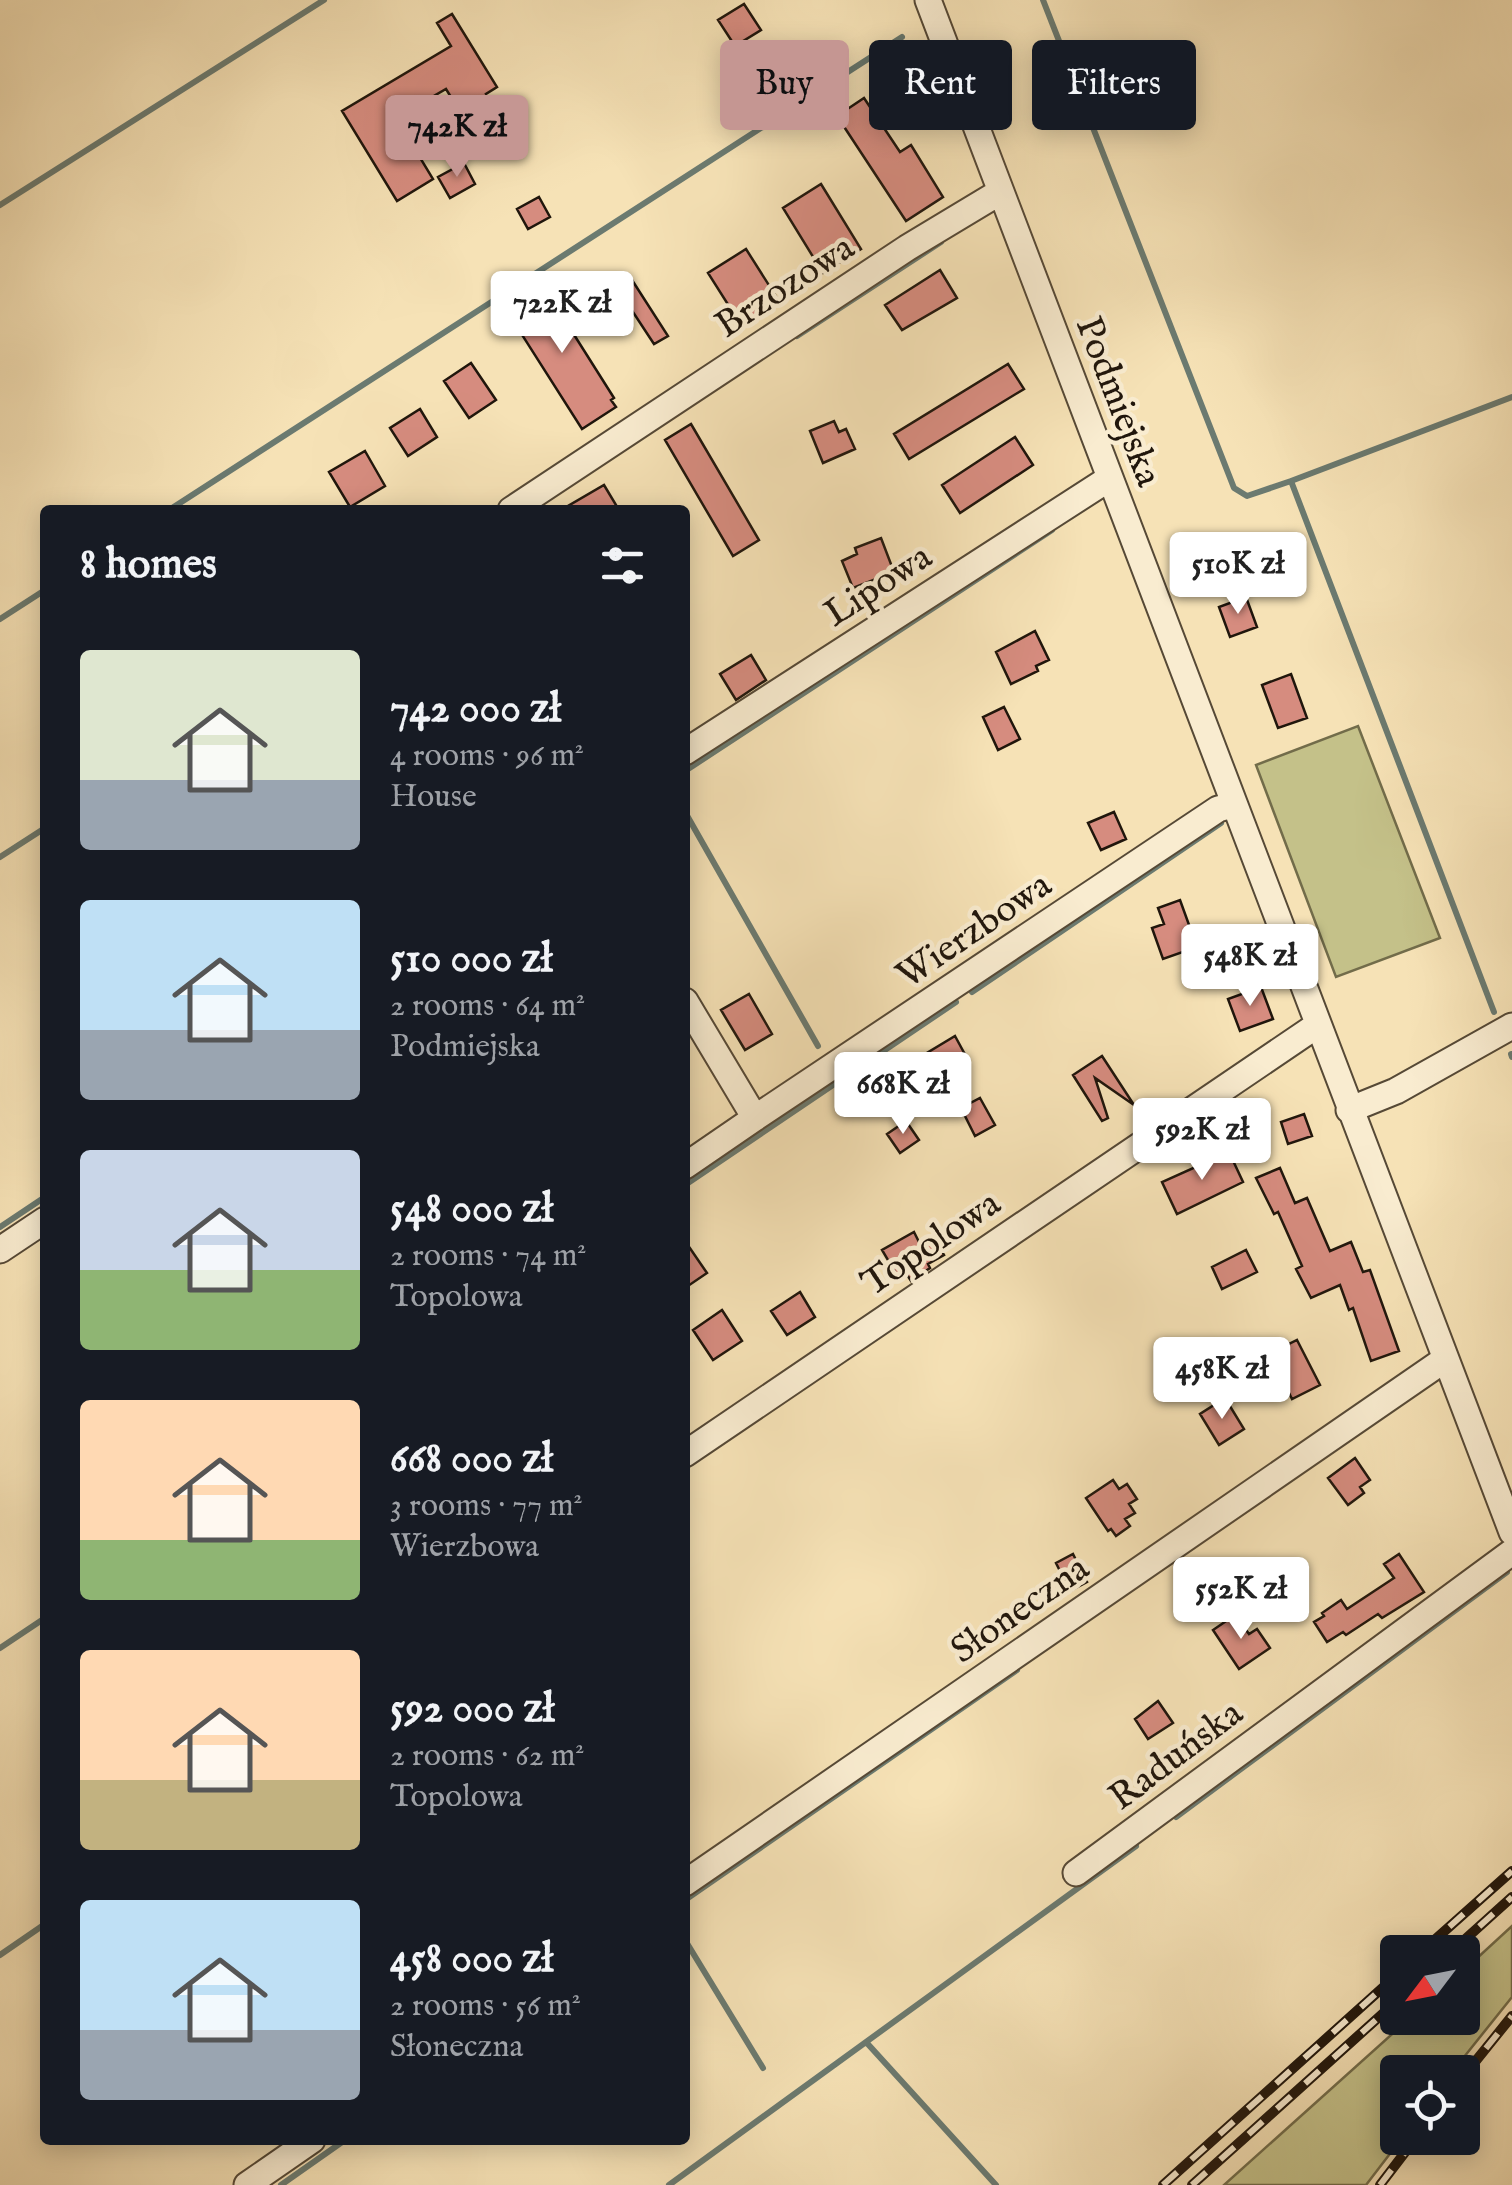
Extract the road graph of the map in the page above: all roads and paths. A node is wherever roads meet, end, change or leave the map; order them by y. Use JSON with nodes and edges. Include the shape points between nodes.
{"nodes":[{"id":1,"x":928,"y":0,"type":"edge"},
{"id":2,"x":1000,"y":192,"type":"junction"},
{"id":3,"x":1110,"y":478,"type":"junction"},
{"id":4,"x":519,"y":505,"type":"edge"},
{"id":5,"x":690,"y":749,"type":"edge"},
{"id":6,"x":1233,"y":804,"type":"junction"},
{"id":7,"x":690,"y":1009,"type":"edge"},
{"id":8,"x":1316,"y":1026,"type":"junction"},
{"id":9,"x":1512,"y":1026,"type":"edge"},
{"id":10,"x":1348,"y":1110,"type":"junction"},
{"id":11,"x":755,"y":1118,"type":"junction"},
{"id":12,"x":690,"y":1163,"type":"edge"},
{"id":13,"x":40,"y":1223,"type":"edge"},
{"id":14,"x":0,"y":1250,"type":"edge"},
{"id":15,"x":1444,"y":1360,"type":"junction"},
{"id":16,"x":690,"y":1451,"type":"edge"},
{"id":17,"x":1512,"y":1532,"type":"edge"},
{"id":18,"x":1512,"y":1552,"type":"edge"},
{"id":19,"x":1076,"y":1873,"type":"dead end"},
{"id":20,"x":690,"y":1880,"type":"edge"},
{"id":21,"x":305,"y":2145,"type":"edge"},
{"id":22,"x":247,"y":2185,"type":"edge"}],
"edges":[{"from":1,"to":2,"type":"street","name":"Podmiejska"},
{"from":2,"to":3,"type":"street","name":"Podmiejska"},
{"from":2,"to":4,"type":"street","name":"Brzozowa"},
{"from":3,"to":5,"type":"street","name":"Lipowa"},
{"from":3,"to":6,"type":"street","name":"Podmiejska"},
{"from":6,"to":8,"type":"street","name":"Podmiejska"},
{"from":6,"to":11,"type":"street","name":"Wierzbowa"},
{"from":7,"to":11,"type":"street"},
{"from":8,"to":10,"type":"street","name":"Podmiejska"},
{"from":8,"to":16,"type":"street","name":"Topolowa"},
{"from":9,"to":10,"type":"street"},
{"from":10,"to":15,"type":"street","name":"Podmiejska"},
{"from":11,"to":12,"type":"street","name":"Wierzbowa"},
{"from":13,"to":14,"type":"street"},
{"from":15,"to":17,"type":"street","name":"Podmiejska"},
{"from":15,"to":20,"type":"street","name":"Słoneczna"},
{"from":18,"to":19,"type":"street","name":"Raduńska"},
{"from":21,"to":22,"type":"street"}]}
